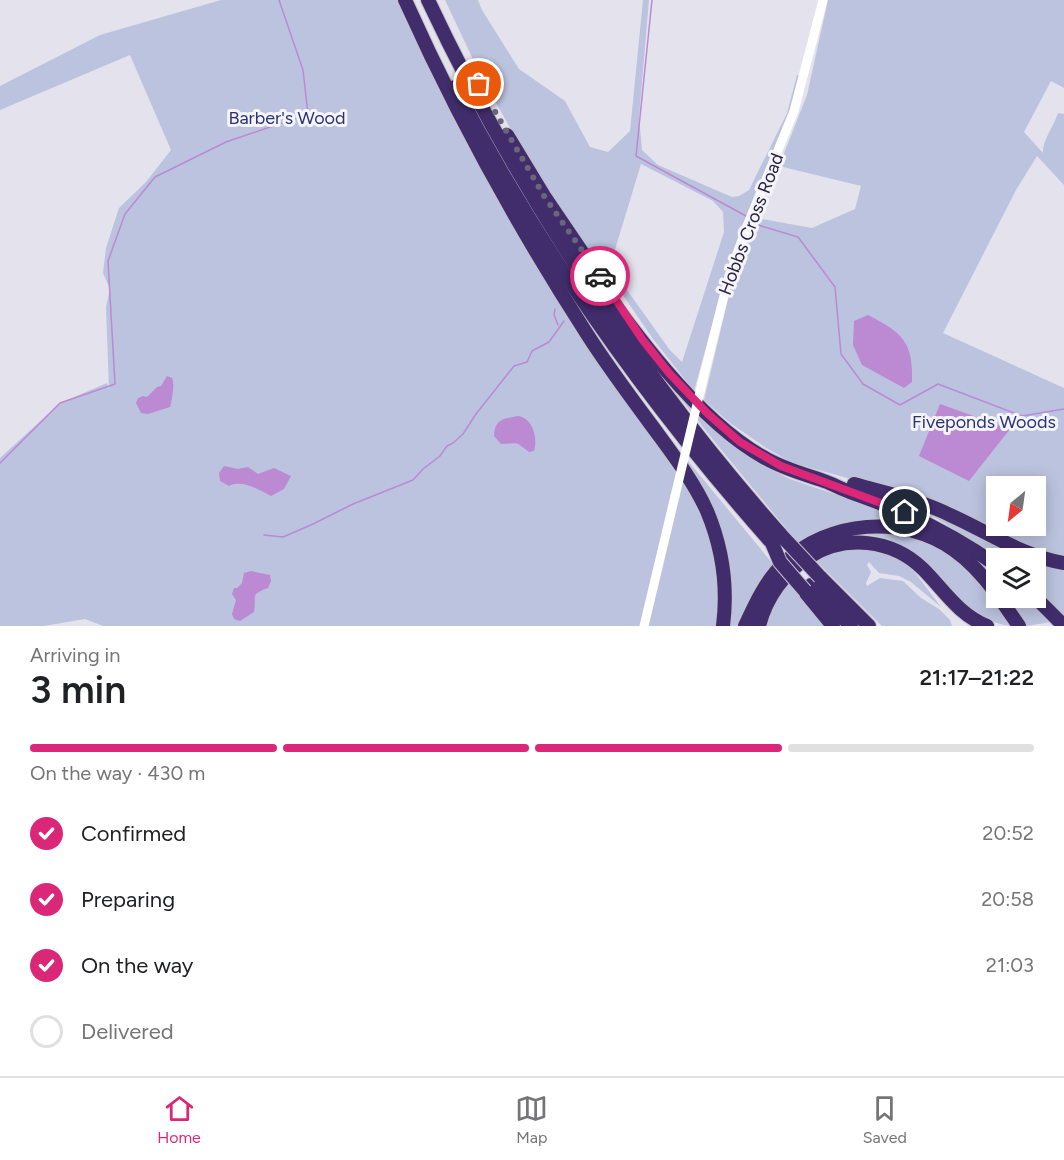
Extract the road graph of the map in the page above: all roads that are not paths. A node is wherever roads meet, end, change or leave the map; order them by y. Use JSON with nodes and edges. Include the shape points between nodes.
{"nodes":[{"id":1,"x":405,"y":0,"type":"edge"},
{"id":2,"x":414,"y":0,"type":"edge"},
{"id":3,"x":428,"y":0,"type":"edge"},
{"id":4,"x":437,"y":0,"type":"edge"},
{"id":5,"x":824,"y":0,"type":"edge"},
{"id":6,"x":541,"y":210,"type":"junction"},
{"id":7,"x":531,"y":223,"type":"junction"},
{"id":8,"x":642,"y":339,"type":"junction"},
{"id":9,"x":620,"y":380,"type":"junction"},
{"id":10,"x":825,"y":481,"type":"junction"},
{"id":11,"x":776,"y":539,"type":"junction"},
{"id":12,"x":986,"y":558,"type":"edge"},
{"id":13,"x":1064,"y":563,"type":"edge"},
{"id":14,"x":986,"y":582,"type":"edge"},
{"id":15,"x":812,"y":584,"type":"junction"},
{"id":16,"x":1006,"y":608,"type":"edge"},
{"id":17,"x":1046,"y":608,"type":"edge"},
{"id":18,"x":1064,"y":625,"type":"edge"},
{"id":19,"x":644,"y":626,"type":"edge"},
{"id":20,"x":723,"y":626,"type":"edge"},
{"id":21,"x":745,"y":626,"type":"edge"},
{"id":22,"x":759,"y":626,"type":"edge"},
{"id":23,"x":833,"y":626,"type":"edge"},
{"id":24,"x":851,"y":626,"type":"edge"},
{"id":25,"x":869,"y":626,"type":"edge"},
{"id":26,"x":987,"y":626,"type":"edge"},
{"id":27,"x":1018,"y":626,"type":"edge"},
{"id":28,"x":1057,"y":626,"type":"edge"}],
"edges":[{"from":1,"to":9,"type":"highway","via":[[455,107],[499,188],[574,314]]},
{"from":2,"to":7,"type":"highway","via":[[468,111]]},
{"from":3,"to":6,"type":"highway","via":[[483,109]]},
{"from":4,"to":8,"type":"highway","via":[[524,163]]},
{"from":5,"to":19,"type":"street","name":"Hobbs Cross Road","bridge":true,"via":[[794,111],[729,276]]},
{"from":6,"to":8,"type":"highway","via":[[556,223]]},
{"from":6,"to":11,"type":"highway","via":[[647,368]]},
{"from":7,"to":9,"type":"highway","via":[[537,246]]},
{"from":7,"to":11,"type":"highway","via":[[658,407],[705,467]]},
{"from":8,"to":10,"type":"highway","via":[[699,405],[740,442],[781,466]]},
{"from":9,"to":20,"type":"highway","via":[[686,473],[709,516],[723,572]]},
{"from":10,"to":12,"type":"highway","via":[[920,519]]},
{"from":10,"to":13,"type":"highway","via":[[914,500],[1017,549]]},
{"from":11,"to":15,"type":"highway","bridge":true},
{"from":11,"to":15,"type":"highway","bridge":true,"via":[[780,562]]},
{"from":14,"to":21,"type":"highway","via":[[963,557],[939,541],[897,527],[866,526],[830,535],[796,552],[768,582]]},
{"from":15,"to":23,"type":"highway"},
{"from":15,"to":24,"type":"highway"},
{"from":15,"to":25,"type":"highway"},
{"from":16,"to":27,"type":"highway"},
{"from":17,"to":18,"type":"highway","bridge":true},
{"from":18,"to":28,"type":"highway"},
{"from":22,"to":26,"type":"highway","via":[[772,595],[794,567],[814,553],[852,542],[887,547],[909,558],[957,607]]}]}
